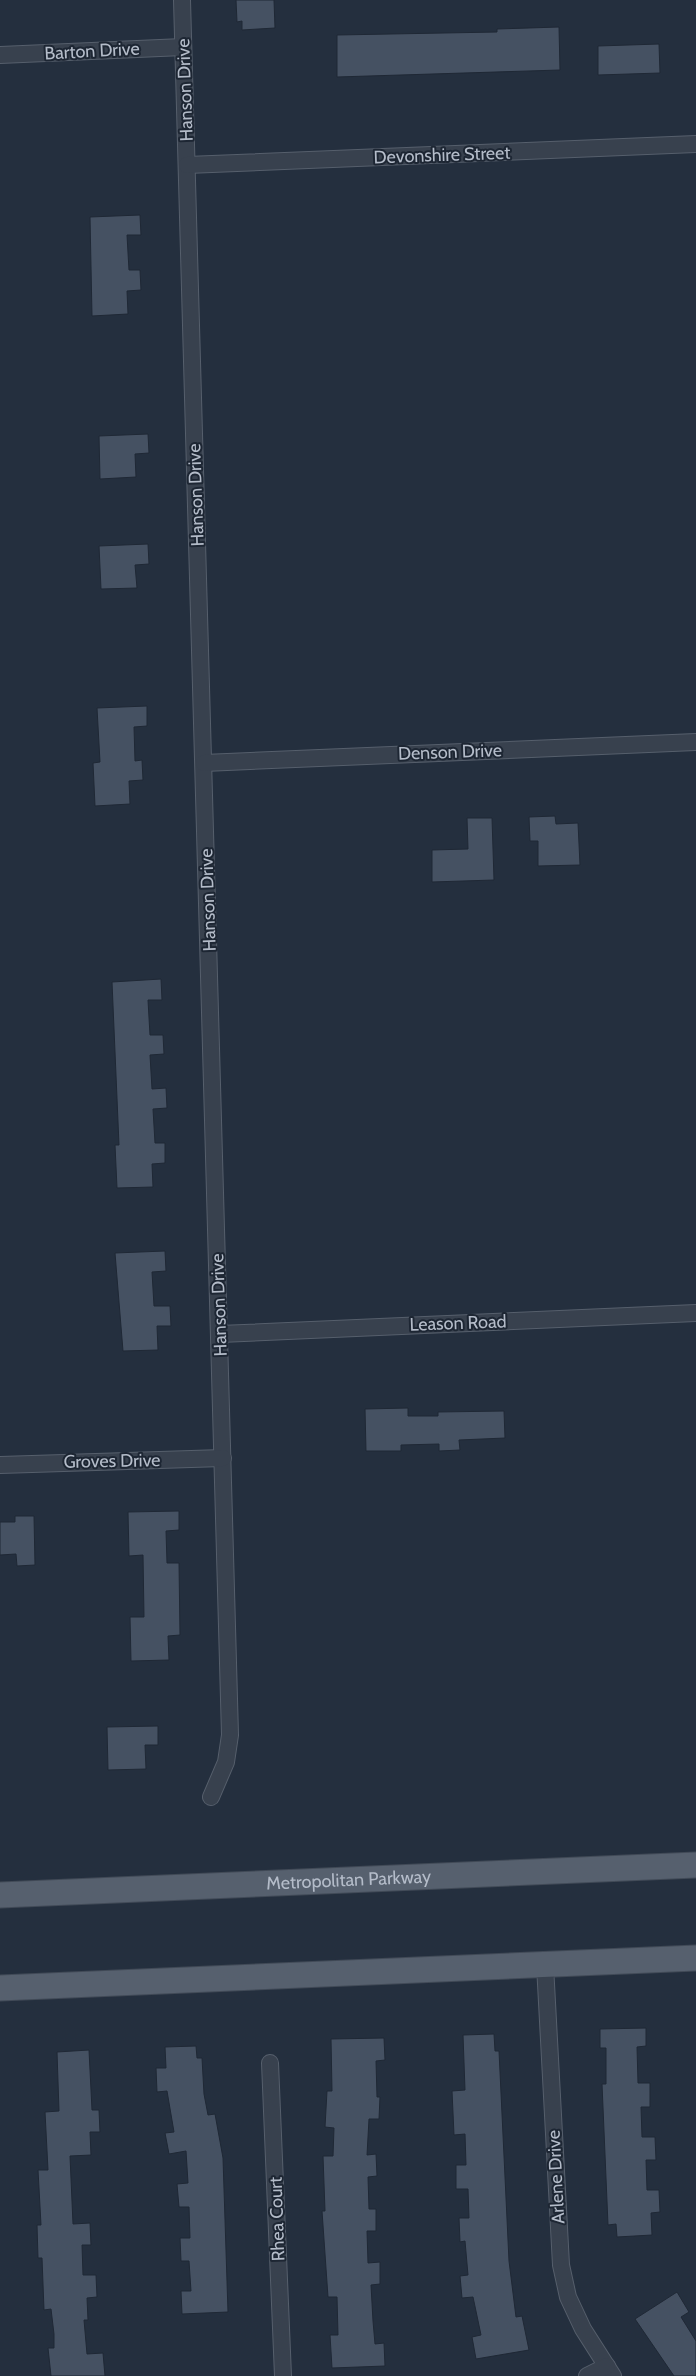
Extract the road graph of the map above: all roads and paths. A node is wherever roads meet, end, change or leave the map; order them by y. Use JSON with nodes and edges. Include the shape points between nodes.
{"nodes":[{"id":1,"x":182,"y":0,"type":"edge"},
{"id":2,"x":184,"y":47,"type":"junction"},
{"id":3,"x":0,"y":55,"type":"edge"},
{"id":4,"x":696,"y":144,"type":"edge"},
{"id":5,"x":187,"y":166,"type":"junction"},
{"id":6,"x":696,"y":742,"type":"edge"},
{"id":7,"x":204,"y":763,"type":"junction"},
{"id":8,"x":696,"y":1313,"type":"edge"},
{"id":9,"x":220,"y":1334,"type":"junction"},
{"id":10,"x":223,"y":1458,"type":"junction"},
{"id":11,"x":0,"y":1465,"type":"edge"},
{"id":12,"x":211,"y":1797,"type":"dead end"},
{"id":13,"x":696,"y":1865,"type":"edge"},
{"id":14,"x":0,"y":1896,"type":"edge"},
{"id":15,"x":696,"y":1958,"type":"edge"},
{"id":16,"x":545,"y":1965,"type":"junction"},
{"id":17,"x":0,"y":1988,"type":"edge"},
{"id":18,"x":270,"y":2063,"type":"dead end"},
{"id":19,"x":610,"y":2371,"type":"edge"},
{"id":20,"x":283,"y":2376,"type":"edge"},
{"id":21,"x":587,"y":2376,"type":"edge"}],
"edges":[{"from":1,"to":2,"type":"street","name":"Hanson Drive"},
{"from":2,"to":3,"type":"street","name":"Barton Drive"},
{"from":2,"to":5,"type":"street","name":"Hanson Drive"},
{"from":4,"to":5,"type":"street","name":"Devonshire Street"},
{"from":5,"to":7,"type":"street","name":"Hanson Drive"},
{"from":6,"to":7,"type":"street","name":"Denson Drive"},
{"from":7,"to":9,"type":"street","name":"Hanson Drive"},
{"from":8,"to":9,"type":"street","name":"Leason Road"},
{"from":9,"to":10,"type":"street","name":"Hanson Drive"},
{"from":10,"to":11,"type":"street","name":"Groves Drive"},
{"from":10,"to":12,"type":"street","name":"Hanson Drive","via":[[230,1735],[226,1762]]},
{"from":13,"to":14,"type":"main road","name":"Metropolitan Parkway"},
{"from":15,"to":16,"type":"main road"},
{"from":16,"to":17,"type":"main road"},
{"from":16,"to":19,"type":"street","name":"Arlene Drive","via":[[561,2265],[575,2313]]},
{"from":18,"to":20,"type":"street","name":"Rhea Court"},
{"from":19,"to":21,"type":"street"}]}
